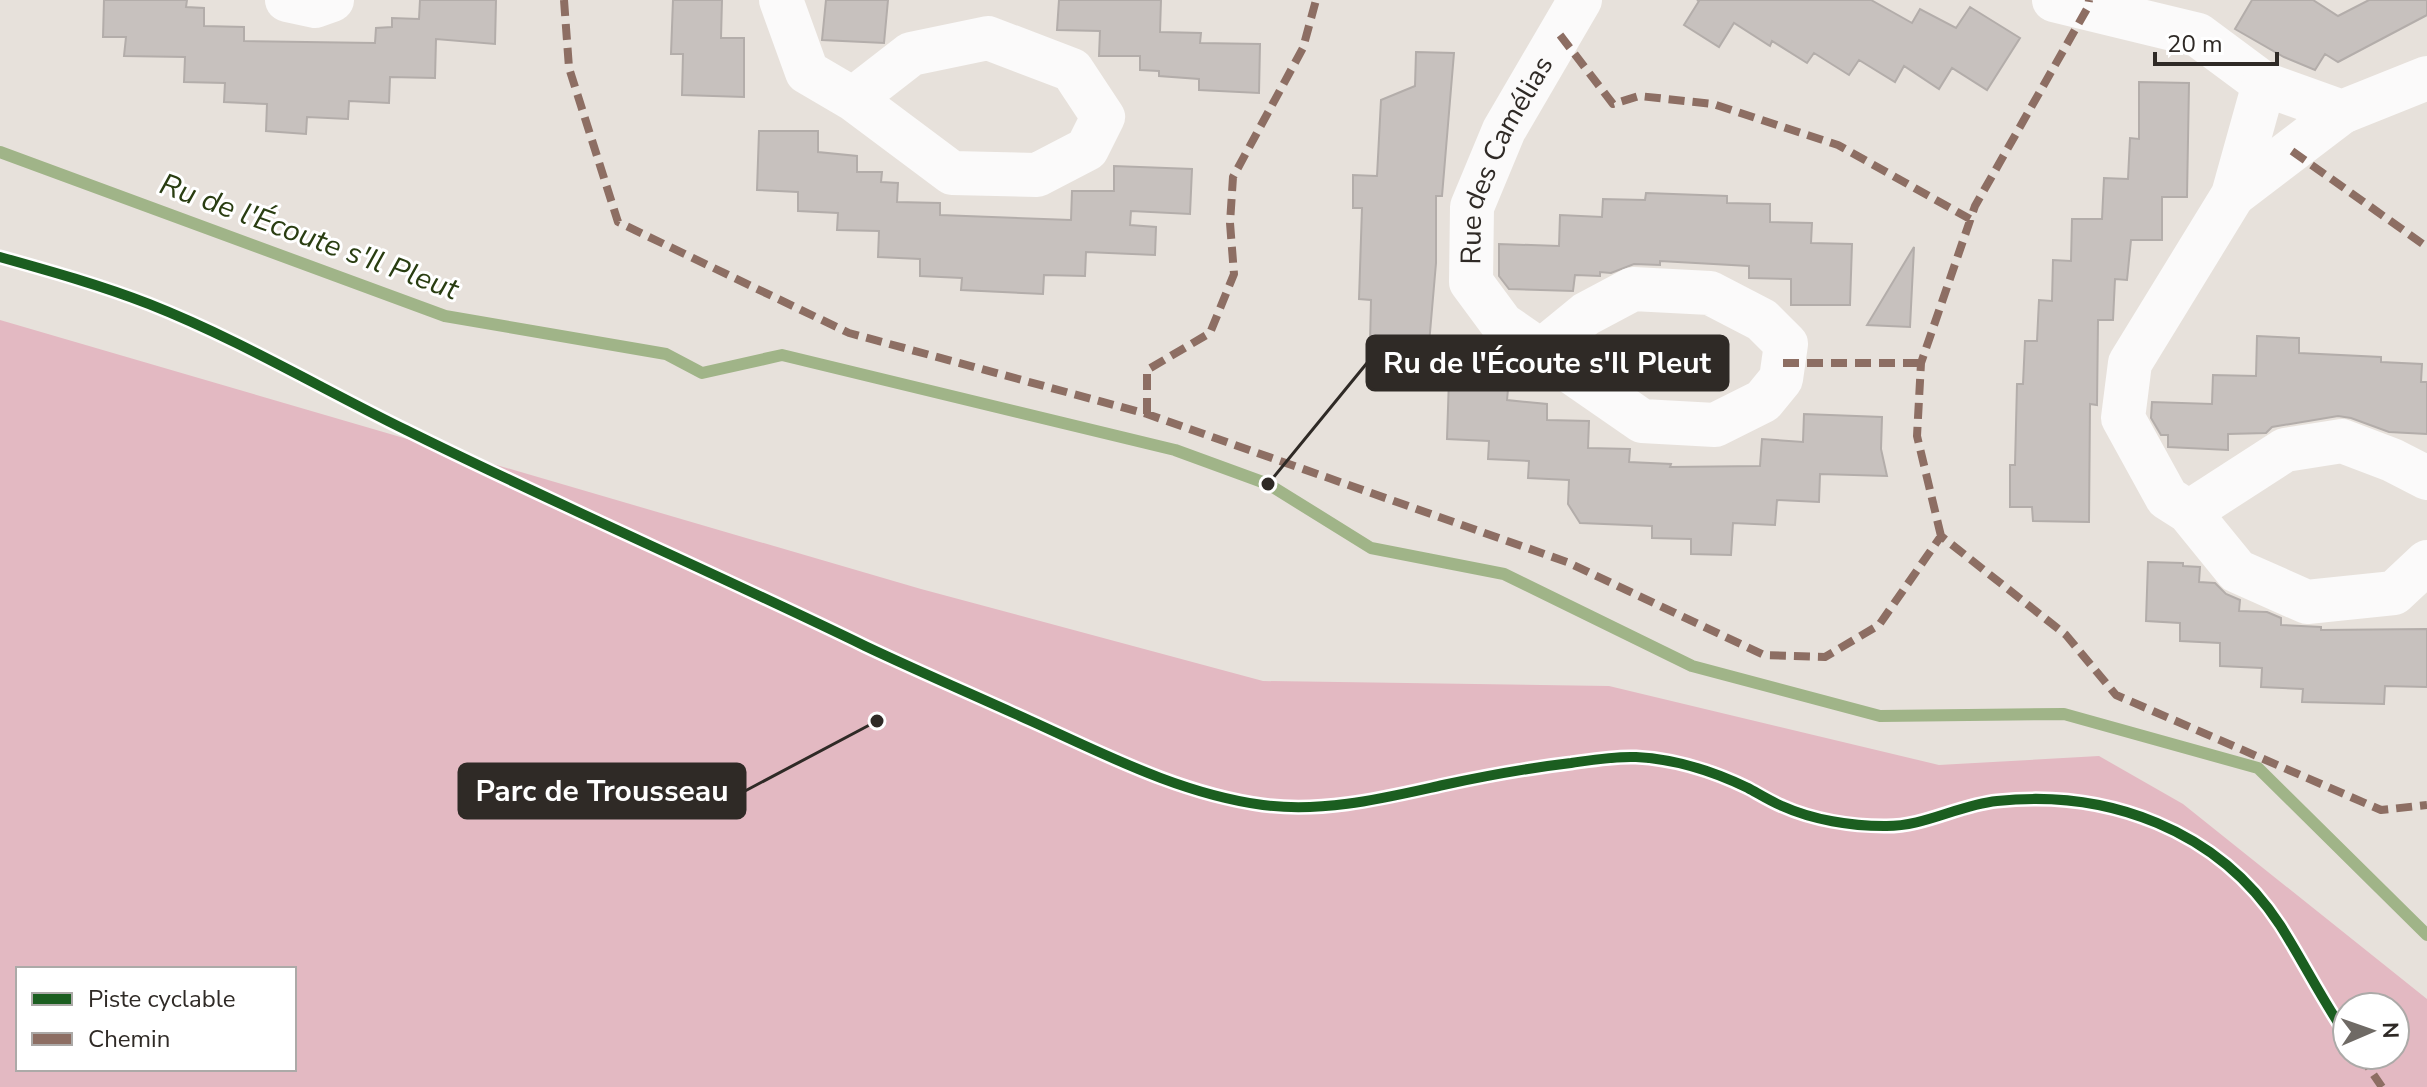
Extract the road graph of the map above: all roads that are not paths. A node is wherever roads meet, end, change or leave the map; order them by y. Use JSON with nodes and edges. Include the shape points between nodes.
{"nodes":[{"id":1,"x":287,"y":0,"type":"edge"},
{"id":2,"x":332,"y":0,"type":"edge"},
{"id":3,"x":781,"y":0,"type":"edge"},
{"id":4,"x":1580,"y":0,"type":"edge"},
{"id":5,"x":2054,"y":0,"type":"edge"},
{"id":6,"x":2427,"y":78,"type":"edge"},
{"id":7,"x":2264,"y":84,"type":"junction"},
{"id":8,"x":853,"y":99,"type":"junction"},
{"id":9,"x":2342,"y":112,"type":"junction"},
{"id":10,"x":2233,"y":195,"type":"junction"},
{"id":11,"x":1542,"y":350,"type":"junction"},
{"id":12,"x":2427,"y":478,"type":"edge"},
{"id":13,"x":2189,"y":512,"type":"junction"},
{"id":14,"x":2427,"y":562,"type":"edge"}],
"edges":[{"from":1,"to":2,"type":"street","via":[[315,6]]},
{"from":3,"to":8,"type":"street","via":[[807,72]]},
{"from":4,"to":11,"type":"street","name":"Rue des Camélias","via":[[1504,130],[1472,207],[1471,282],[1502,324]]},
{"from":5,"to":7,"type":"street","via":[[2198,35]]},
{"from":6,"to":9,"type":"street"},
{"from":7,"to":9,"type":"street"},
{"from":7,"to":10,"type":"street"},
{"from":8,"to":8,"type":"street","via":[[952,173],[1037,175],[1087,149],[1103,117],[1072,70],[988,38],[911,54]]},
{"from":9,"to":10,"type":"street"},
{"from":10,"to":13,"type":"street","via":[[2130,363],[2128,377],[2123,418],[2167,498]]},
{"from":11,"to":11,"type":"street","name":"Rue des Camélias","via":[[1642,421],[1715,425],[1763,401],[1781,379],[1786,344],[1762,320],[1710,293],[1633,289],[1586,314]]},
{"from":12,"to":13,"type":"street","via":[[2342,441],[2285,450]]},
{"from":13,"to":14,"type":"street","via":[[2237,571],[2307,602],[2394,593]]}]}
